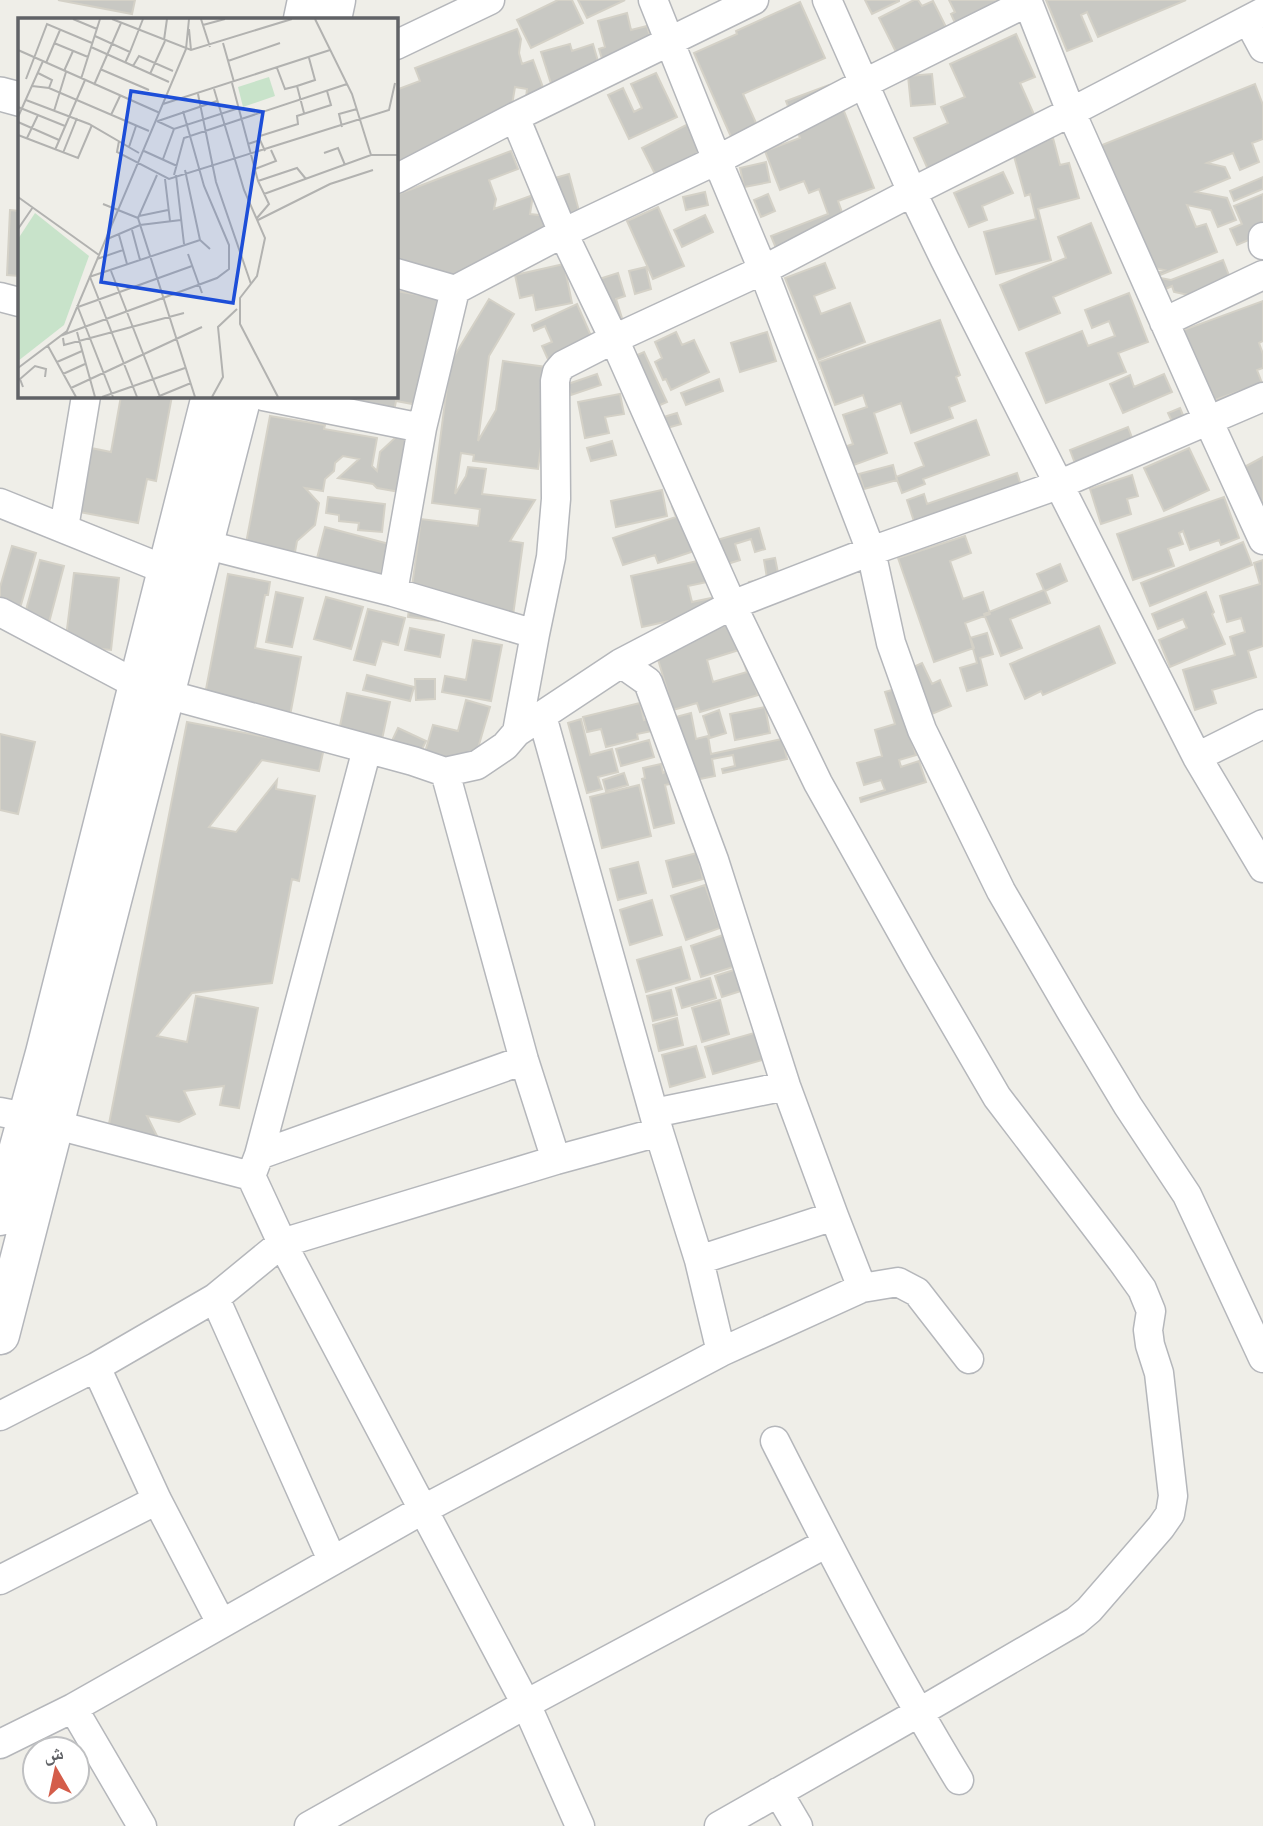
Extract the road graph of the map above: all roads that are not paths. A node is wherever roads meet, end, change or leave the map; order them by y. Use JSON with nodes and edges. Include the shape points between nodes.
{"nodes":[{"id":1,"x":307,"y":0,"type":"edge"},
{"id":2,"x":336,"y":0,"type":"edge"},
{"id":3,"x":491,"y":0,"type":"edge"},
{"id":4,"x":653,"y":0,"type":"edge"},
{"id":5,"x":754,"y":0,"type":"edge"},
{"id":6,"x":827,"y":0,"type":"edge"},
{"id":7,"x":1027,"y":1,"type":"edge"},
{"id":8,"x":445,"y":10,"type":"edge"},
{"id":9,"x":1255,"y":16,"type":"edge"},
{"id":10,"x":303,"y":18,"type":"edge"},
{"id":11,"x":331,"y":18,"type":"edge"},
{"id":12,"x":669,"y":40,"type":"junction"},
{"id":13,"x":397,"y":44,"type":"edge"},
{"id":14,"x":1263,"y":48,"type":"edge"},
{"id":15,"x":865,"y":83,"type":"junction"},
{"id":16,"x":0,"y":94,"type":"edge"},
{"id":17,"x":18,"y":99,"type":"edge"},
{"id":18,"x":1071,"y":112,"type":"junction"},
{"id":19,"x":514,"y":117,"type":"junction"},
{"id":20,"x":717,"y":160,"type":"junction"},
{"id":21,"x":397,"y":178,"type":"edge"},
{"id":22,"x":912,"y":192,"type":"junction"},
{"id":23,"x":563,"y":233,"type":"junction"},
{"id":24,"x":1263,"y":237,"type":"edge"},
{"id":25,"x":1263,"y":245,"type":"edge"},
{"id":26,"x":763,"y":270,"type":"junction"},
{"id":27,"x":397,"y":273,"type":"edge"},
{"id":28,"x":1263,"y":275,"type":"edge"},
{"id":29,"x":454,"y":290,"type":"junction"},
{"id":30,"x":0,"y":297,"type":"edge"},
{"id":31,"x":18,"y":302,"type":"edge"},
{"id":32,"x":1164,"y":321,"type":"junction"},
{"id":33,"x":614,"y":339,"type":"junction"},
{"id":34,"x":86,"y":397,"type":"edge"},
{"id":35,"x":211,"y":397,"type":"edge"},
{"id":36,"x":242,"y":397,"type":"edge"},
{"id":37,"x":269,"y":397,"type":"edge"},
{"id":38,"x":1263,"y":397,"type":"edge"},
{"id":39,"x":1208,"y":420,"type":"junction"},
{"id":40,"x":422,"y":428,"type":"junction"},
{"id":41,"x":1058,"y":485,"type":"junction"},
{"id":42,"x":0,"y":503,"type":"edge"},
{"id":43,"x":64,"y":528,"type":"junction"},
{"id":44,"x":1263,"y":540,"type":"edge"},
{"id":45,"x":203,"y":544,"type":"junction"},
{"id":46,"x":871,"y":551,"type":"junction"},
{"id":47,"x":166,"y":570,"type":"junction"},
{"id":48,"x":393,"y":592,"type":"junction"},
{"id":49,"x":732,"y":605,"type":"junction"},
{"id":50,"x":0,"y":612,"type":"edge"},
{"id":51,"x":535,"y":634,"type":"junction"},
{"id":52,"x":621,"y":663,"type":"junction"},
{"id":53,"x":152,"y":690,"type":"junction"},
{"id":54,"x":542,"y":716,"type":"junction"},
{"id":55,"x":1263,"y":724,"type":"edge"},
{"id":56,"x":517,"y":732,"type":"junction"},
{"id":57,"x":367,"y":749,"type":"junction"},
{"id":58,"x":1197,"y":757,"type":"junction"},
{"id":59,"x":445,"y":772,"type":"junction"},
{"id":60,"x":1263,"y":868,"type":"edge"},
{"id":61,"x":524,"y":1060,"type":"junction"},
{"id":62,"x":786,"y":1086,"type":"junction"},
{"id":63,"x":27,"y":1118,"type":"edge"},
{"id":64,"x":656,"y":1123,"type":"junction"},
{"id":65,"x":556,"y":1160,"type":"junction"},
{"id":66,"x":255,"y":1166,"type":"junction"},
{"id":67,"x":0,"y":1216,"type":"edge"},
{"id":68,"x":834,"y":1216,"type":"junction"},
{"id":69,"x":282,"y":1243,"type":"junction"},
{"id":70,"x":699,"y":1260,"type":"junction"},
{"id":71,"x":862,"y":1288,"type":"junction"},
{"id":72,"x":215,"y":1297,"type":"junction"},
{"id":73,"x":0,"y":1335,"type":"edge"},
{"id":74,"x":720,"y":1352,"type":"junction"},
{"id":75,"x":1263,"y":1358,"type":"edge"},
{"id":76,"x":970,"y":1359,"type":"dead end"},
{"id":77,"x":96,"y":1367,"type":"junction"},
{"id":78,"x":0,"y":1416,"type":"edge"},
{"id":79,"x":775,"y":1441,"type":"dead end"},
{"id":80,"x":158,"y":1500,"type":"junction"},
{"id":81,"x":424,"y":1509,"type":"junction"},
{"id":82,"x":827,"y":1543,"type":"junction"},
{"id":83,"x":332,"y":1560,"type":"junction"},
{"id":84,"x":0,"y":1580,"type":"edge"},
{"id":85,"x":221,"y":1623,"type":"junction"},
{"id":86,"x":526,"y":1704,"type":"junction"},
{"id":87,"x":73,"y":1708,"type":"junction"},
{"id":88,"x":918,"y":1713,"type":"junction"},
{"id":89,"x":0,"y":1744,"type":"edge"},
{"id":90,"x":959,"y":1780,"type":"dead end"},
{"id":91,"x":778,"y":1792,"type":"junction"},
{"id":92,"x":142,"y":1826,"type":"edge"},
{"id":93,"x":309,"y":1826,"type":"edge"},
{"id":94,"x":580,"y":1826,"type":"edge"},
{"id":95,"x":719,"y":1826,"type":"edge"},
{"id":96,"x":797,"y":1826,"type":"edge"}],
"edges":[{"from":1,"to":10,"type":"main road"},
{"from":2,"to":11,"type":"main road"},
{"from":3,"to":8,"type":"street"},
{"from":4,"to":12,"type":"street"},
{"from":5,"to":12,"type":"street"},
{"from":6,"to":15,"type":"street"},
{"from":7,"to":15,"type":"street"},
{"from":7,"to":18,"type":"street"},
{"from":8,"to":13,"type":"street"},
{"from":9,"to":14,"type":"street"},
{"from":9,"to":18,"type":"street"},
{"from":12,"to":19,"type":"street"},
{"from":12,"to":20,"type":"street"},
{"from":15,"to":20,"type":"street"},
{"from":15,"to":22,"type":"street"},
{"from":16,"to":17,"type":"street"},
{"from":18,"to":22,"type":"street"},
{"from":18,"to":32,"type":"street"},
{"from":19,"to":21,"type":"street"},
{"from":19,"to":23,"type":"street"},
{"from":20,"to":23,"type":"street"},
{"from":20,"to":26,"type":"street"},
{"from":22,"to":26,"type":"street"},
{"from":22,"to":41,"type":"street"},
{"from":23,"to":29,"type":"street"},
{"from":23,"to":33,"type":"street"},
{"from":24,"to":25,"type":"street"},
{"from":26,"to":33,"type":"street"},
{"from":26,"to":46,"type":"street"},
{"from":27,"to":29,"type":"street"},
{"from":28,"to":32,"type":"street"},
{"from":29,"to":40,"type":"street"},
{"from":30,"to":31,"type":"street"},
{"from":32,"to":39,"type":"street"},
{"from":33,"to":49,"type":"street"},
{"from":33,"to":51,"type":"street","via":[[557,372],[556,499],[551,557]]},
{"from":34,"to":43,"type":"street"},
{"from":35,"to":47,"type":"main road"},
{"from":36,"to":45,"type":"main road"},
{"from":37,"to":40,"type":"street"},
{"from":38,"to":39,"type":"street"},
{"from":39,"to":41,"type":"street"},
{"from":39,"to":44,"type":"street"},
{"from":40,"to":48,"type":"street"},
{"from":41,"to":46,"type":"street"},
{"from":41,"to":58,"type":"street"},
{"from":42,"to":43,"type":"street"},
{"from":43,"to":47,"type":"street"},
{"from":45,"to":48,"type":"street"},
{"from":45,"to":53,"type":"main road"},
{"from":46,"to":49,"type":"street"},
{"from":46,"to":75,"type":"street","via":[[891,643],[922,730],[1001,891],[1128,1106],[1187,1195]]},
{"from":47,"to":53,"type":"main road"},
{"from":48,"to":51,"type":"street"},
{"from":49,"to":52,"type":"street"},
{"from":49,"to":88,"type":"street","via":[[818,783],[997,1097],[1122,1261],[1151,1311],[1148,1330],[1159,1373],[1173,1496],[1170,1514],[1089,1610]]},
{"from":50,"to":53,"type":"street"},
{"from":51,"to":56,"type":"street"},
{"from":52,"to":54,"type":"street"},
{"from":52,"to":62,"type":"street","via":[[648,682],[714,860]]},
{"from":53,"to":57,"type":"street"},
{"from":53,"to":63,"type":"main road"},
{"from":54,"to":56,"type":"street"},
{"from":54,"to":64,"type":"street"},
{"from":55,"to":58,"type":"street"},
{"from":56,"to":59,"type":"street","via":[[477,765]]},
{"from":57,"to":59,"type":"street"},
{"from":57,"to":66,"type":"street"},
{"from":58,"to":60,"type":"street"},
{"from":59,"to":61,"type":"street"},
{"from":61,"to":65,"type":"street"},
{"from":61,"to":66,"type":"street"},
{"from":62,"to":64,"type":"street"},
{"from":62,"to":68,"type":"street"},
{"from":63,"to":66,"type":"street"},
{"from":63,"to":67,"type":"main road"},
{"from":63,"to":73,"type":"main road"},
{"from":64,"to":65,"type":"street"},
{"from":64,"to":70,"type":"street"},
{"from":65,"to":69,"type":"street"},
{"from":66,"to":69,"type":"street"},
{"from":68,"to":70,"type":"street"},
{"from":68,"to":71,"type":"street"},
{"from":69,"to":72,"type":"street"},
{"from":69,"to":81,"type":"street"},
{"from":70,"to":74,"type":"street"},
{"from":71,"to":74,"type":"street"},
{"from":71,"to":76,"type":"street","via":[[898,1282],[911,1288]]},
{"from":72,"to":77,"type":"street"},
{"from":72,"to":83,"type":"street"},
{"from":74,"to":81,"type":"street"},
{"from":77,"to":78,"type":"street"},
{"from":77,"to":80,"type":"street"},
{"from":79,"to":82,"type":"street"},
{"from":80,"to":84,"type":"street"},
{"from":80,"to":85,"type":"street"},
{"from":81,"to":83,"type":"street"},
{"from":81,"to":86,"type":"street"},
{"from":82,"to":86,"type":"street"},
{"from":82,"to":88,"type":"street"},
{"from":83,"to":85,"type":"street"},
{"from":85,"to":87,"type":"street"},
{"from":86,"to":93,"type":"street"},
{"from":86,"to":94,"type":"street"},
{"from":87,"to":89,"type":"street"},
{"from":87,"to":92,"type":"street"},
{"from":88,"to":90,"type":"street"},
{"from":88,"to":91,"type":"street"},
{"from":91,"to":95,"type":"street"},
{"from":91,"to":96,"type":"street"}]}
